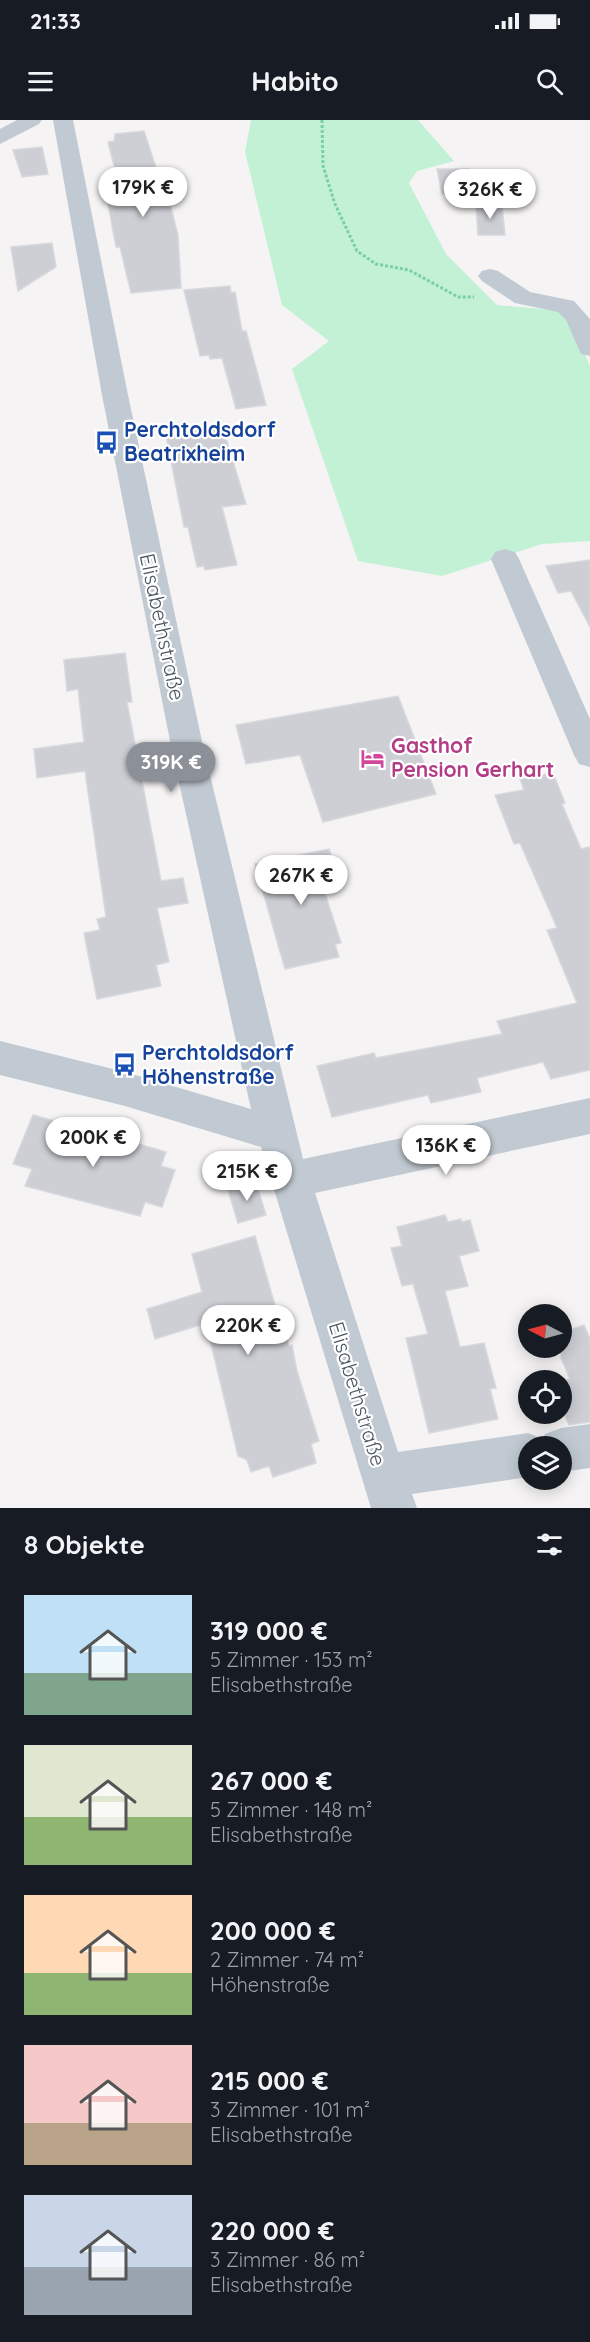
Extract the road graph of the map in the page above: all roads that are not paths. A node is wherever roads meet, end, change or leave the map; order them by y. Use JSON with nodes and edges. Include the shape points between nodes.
{"nodes":[{"id":1,"x":32,"y":120,"type":"edge"},
{"id":2,"x":63,"y":120,"type":"edge"},
{"id":3,"x":0,"y":138,"type":"edge"},
{"id":4,"x":490,"y":276,"type":"dead end"},
{"id":5,"x":590,"y":349,"type":"edge"},
{"id":6,"x":505,"y":559,"type":"dead end"},
{"id":7,"x":590,"y":755,"type":"edge"},
{"id":8,"x":0,"y":1058,"type":"edge"},
{"id":9,"x":590,"y":1116,"type":"edge"},
{"id":10,"x":276,"y":1134,"type":"junction"},
{"id":11,"x":290,"y":1180,"type":"junction"},
{"id":12,"x":590,"y":1446,"type":"edge"},
{"id":13,"x":572,"y":1448,"type":"edge"},
{"id":14,"x":518,"y":1458,"type":"edge"},
{"id":15,"x":389,"y":1492,"type":"edge"}],
"edges":[{"from":1,"to":3,"type":"street"},
{"from":2,"to":10,"type":"street","name":"Elisabethstraße","via":[[184,735]]},
{"from":4,"to":5,"type":"street","via":[[523,298],[566,306],[577,317]]},
{"from":6,"to":7,"type":"street"},
{"from":8,"to":10,"type":"street","via":[[125,1089]]},
{"from":9,"to":11,"type":"street"},
{"from":10,"to":11,"type":"street","name":"Elisabethstraße"},
{"from":11,"to":15,"type":"street","name":"Elisabethstraße"},
{"from":12,"to":13,"type":"street"},
{"from":14,"to":15,"type":"street"}]}
